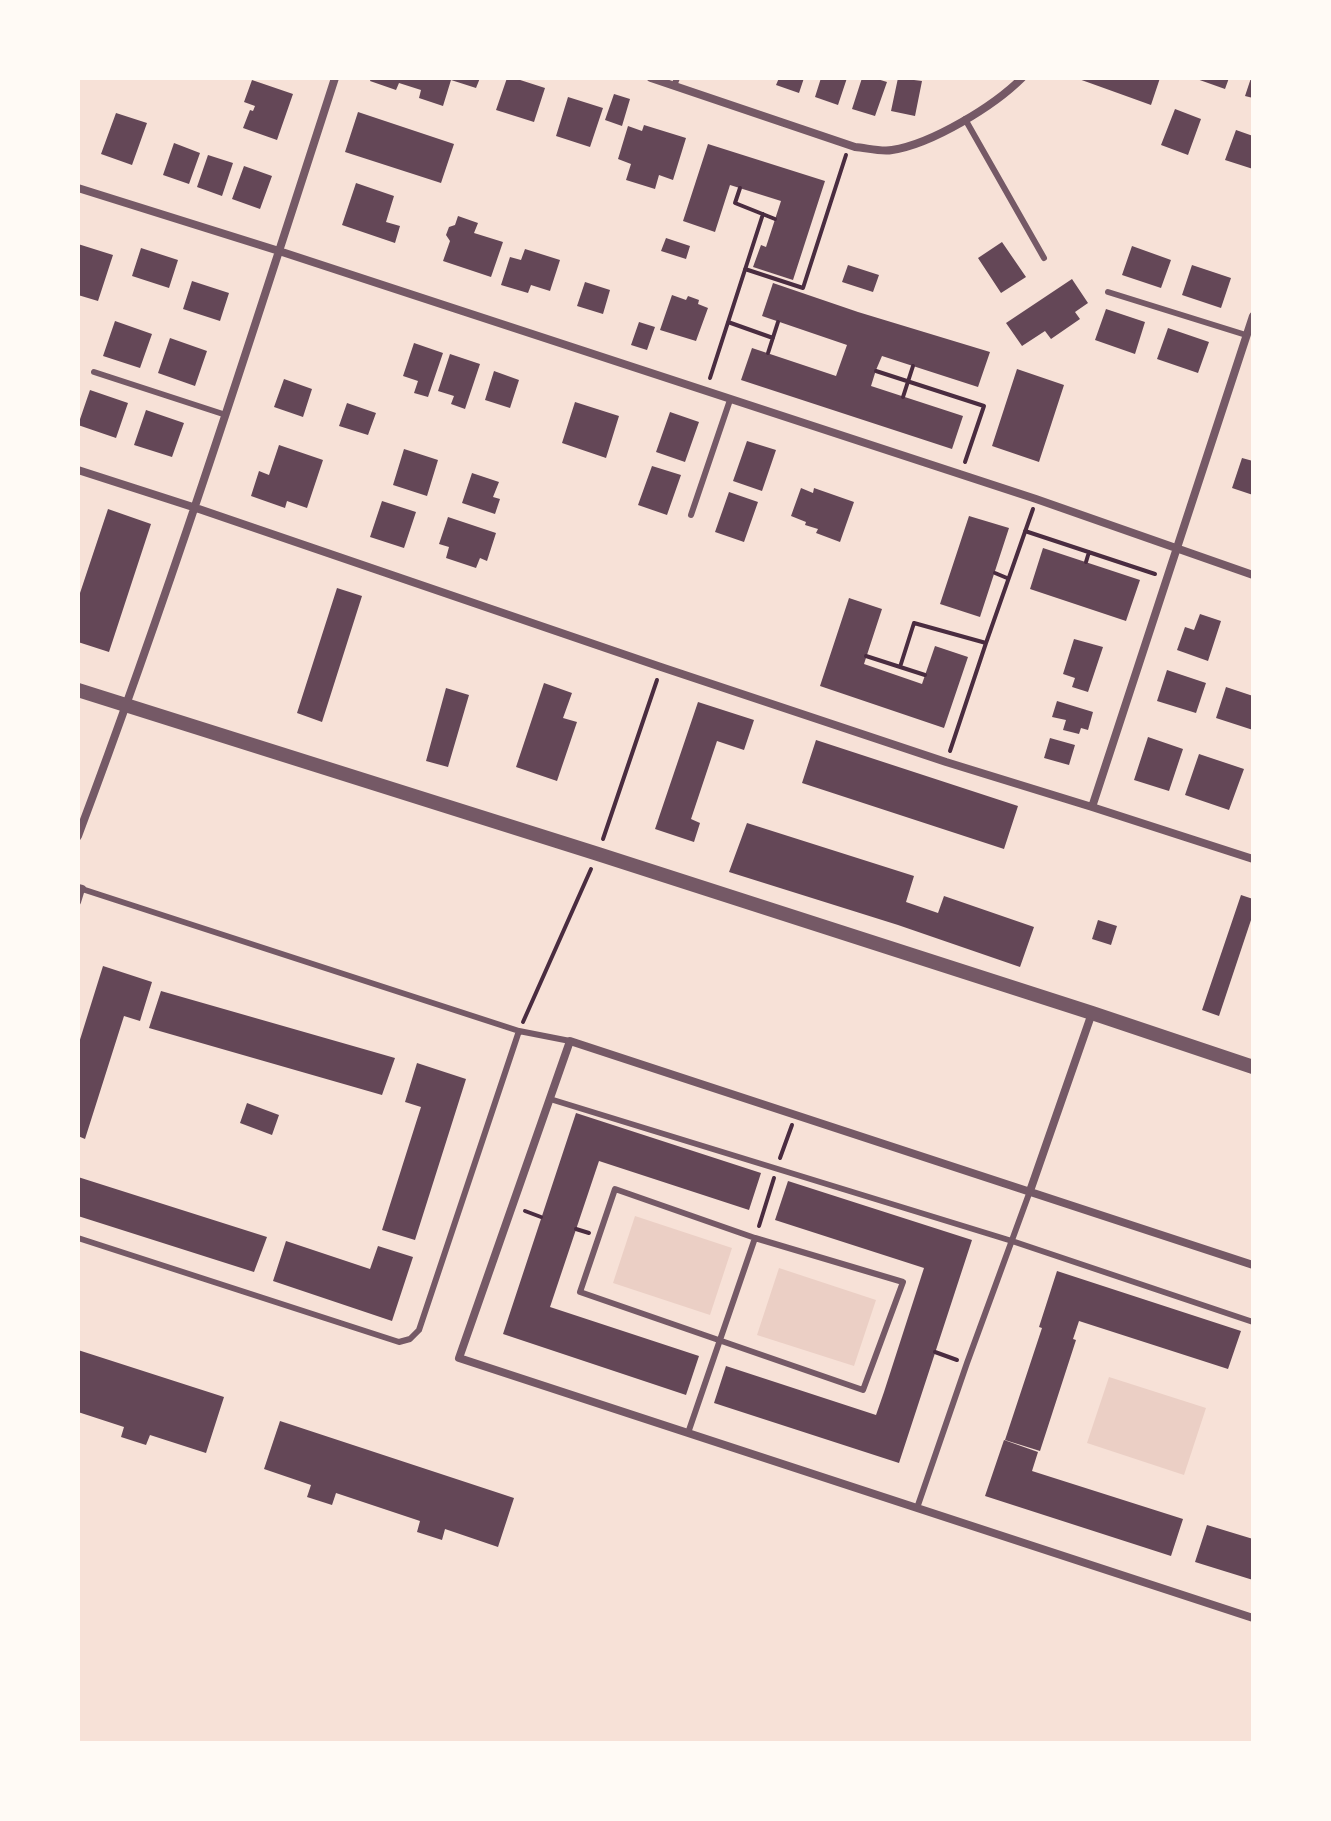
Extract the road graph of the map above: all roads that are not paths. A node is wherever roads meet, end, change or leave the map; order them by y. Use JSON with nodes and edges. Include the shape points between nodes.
{"nodes":[{"id":1,"x":335,"y":78,"type":"edge"},
{"id":2,"x":651,"y":78,"type":"edge"},
{"id":3,"x":1022,"y":78,"type":"edge"},
{"id":4,"x":676,"y":82,"type":"edge"},
{"id":5,"x":965,"y":119,"type":"junction"},
{"id":6,"x":78,"y":188,"type":"edge"},
{"id":7,"x":279,"y":251,"type":"junction"},
{"id":8,"x":1044,"y":258,"type":"dead end"},
{"id":9,"x":1108,"y":292,"type":"dead end"},
{"id":10,"x":1253,"y":316,"type":"edge"},
{"id":11,"x":1246,"y":335,"type":"junction"},
{"id":12,"x":94,"y":372,"type":"dead end"},
{"id":13,"x":730,"y":400,"type":"junction"},
{"id":14,"x":226,"y":415,"type":"junction"},
{"id":15,"x":78,"y":470,"type":"edge"},
{"id":16,"x":196,"y":508,"type":"junction"},
{"id":17,"x":691,"y":515,"type":"dead end"},
{"id":18,"x":1176,"y":549,"type":"junction"},
{"id":19,"x":1253,"y":575,"type":"edge"},
{"id":20,"x":78,"y":690,"type":"edge"},
{"id":21,"x":127,"y":706,"type":"junction"},
{"id":22,"x":1092,"y":807,"type":"junction"},
{"id":23,"x":78,"y":836,"type":"edge"},
{"id":24,"x":1253,"y":859,"type":"edge"},
{"id":25,"x":80,"y":889,"type":"edge"},
{"id":26,"x":78,"y":902,"type":"edge"},
{"id":27,"x":1092,"y":1013,"type":"junction"},
{"id":28,"x":519,"y":1031,"type":"junction"},
{"id":29,"x":570,"y":1041,"type":"junction"},
{"id":30,"x":1253,"y":1067,"type":"edge"},
{"id":31,"x":550,"y":1099,"type":"junction"},
{"id":32,"x":1030,"y":1191,"type":"junction"},
{"id":33,"x":78,"y":1238,"type":"edge"},
{"id":34,"x":755,"y":1238,"type":"junction"},
{"id":35,"x":1012,"y":1241,"type":"junction"},
{"id":36,"x":1253,"y":1265,"type":"edge"},
{"id":37,"x":1253,"y":1322,"type":"edge"},
{"id":38,"x":721,"y":1339,"type":"junction"},
{"id":39,"x":688,"y":1433,"type":"junction"},
{"id":40,"x":917,"y":1508,"type":"junction"},
{"id":41,"x":1253,"y":1618,"type":"edge"}],
"edges":[{"from":1,"to":7,"type":"street"},
{"from":2,"to":4,"type":"street"},
{"from":3,"to":5,"type":"street"},
{"from":4,"to":5,"type":"street","via":[[849,145],[889,151]]},
{"from":5,"to":8,"type":"lane"},
{"from":6,"to":7,"type":"street"},
{"from":7,"to":13,"type":"street"},
{"from":7,"to":14,"type":"street"},
{"from":9,"to":11,"type":"lane"},
{"from":10,"to":11,"type":"street"},
{"from":11,"to":18,"type":"street"},
{"from":12,"to":14,"type":"lane"},
{"from":13,"to":17,"type":"lane"},
{"from":13,"to":18,"type":"street"},
{"from":14,"to":16,"type":"street"},
{"from":15,"to":16,"type":"street"},
{"from":16,"to":21,"type":"street"},
{"from":16,"to":22,"type":"street"},
{"from":18,"to":19,"type":"street"},
{"from":18,"to":22,"type":"street"},
{"from":20,"to":21,"type":"street"},
{"from":21,"to":23,"type":"street"},
{"from":21,"to":27,"type":"street"},
{"from":22,"to":24,"type":"street"},
{"from":25,"to":26,"type":"lane"},
{"from":25,"to":28,"type":"lane"},
{"from":27,"to":30,"type":"street"},
{"from":27,"to":32,"type":"street"},
{"from":28,"to":29,"type":"lane"},
{"from":28,"to":33,"type":"lane","via":[[419,1330],[410,1339],[399,1342]]},
{"from":29,"to":31,"type":"street"},
{"from":29,"to":32,"type":"street"},
{"from":31,"to":35,"type":"lane"},
{"from":31,"to":39,"type":"street","via":[[459,1358]]},
{"from":32,"to":35,"type":"lane"},
{"from":32,"to":36,"type":"street"},
{"from":34,"to":38,"type":"lane"},
{"from":34,"to":38,"type":"lane","via":[[615,1189],[580,1292]]},
{"from":34,"to":38,"type":"lane","via":[[903,1282],[863,1390]]},
{"from":35,"to":37,"type":"lane"},
{"from":35,"to":40,"type":"lane"},
{"from":38,"to":39,"type":"lane"},
{"from":39,"to":40,"type":"street"},
{"from":40,"to":41,"type":"street"}]}
